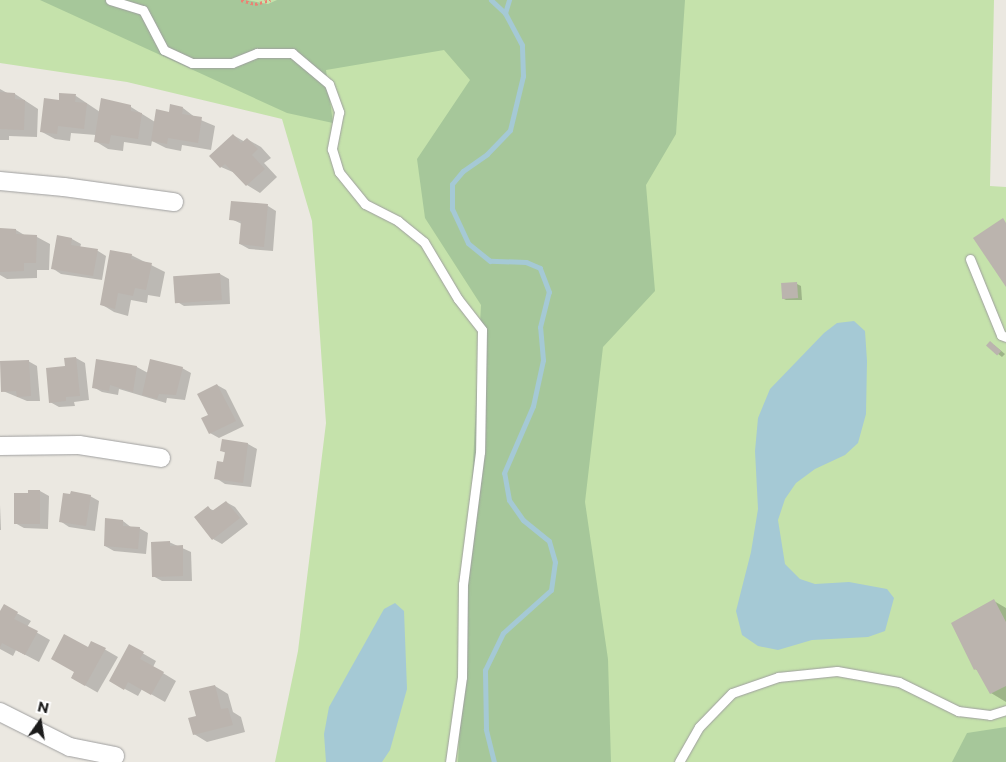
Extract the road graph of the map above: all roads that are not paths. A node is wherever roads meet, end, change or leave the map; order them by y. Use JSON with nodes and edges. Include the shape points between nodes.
{"nodes":[{"id":1,"x":110,"y":0,"type":"edge"},
{"id":2,"x":0,"y":181,"type":"edge"},
{"id":3,"x":174,"y":202,"type":"dead end"},
{"id":4,"x":970,"y":258,"type":"dead end"},
{"id":5,"x":1006,"y":337,"type":"edge"},
{"id":6,"x":0,"y":446,"type":"edge"},
{"id":7,"x":161,"y":458,"type":"dead end"},
{"id":8,"x":1006,"y":710,"type":"edge"},
{"id":9,"x":0,"y":712,"type":"edge"},
{"id":10,"x":115,"y":756,"type":"dead end"},
{"id":11,"x":450,"y":762,"type":"edge"},
{"id":12,"x":679,"y":762,"type":"edge"}],
"edges":[{"from":1,"to":11,"type":"lane","via":[[144,10],[164,50],[192,63],[232,63],[257,52],[292,53],[330,84],[339,112],[332,149],[339,172],[365,204],[398,221],[424,242],[458,299],[482,330],[480,452],[464,584],[462,676]]},
{"from":2,"to":3,"type":"street"},
{"from":4,"to":5,"type":"lane","via":[[1001,335]]},
{"from":6,"to":7,"type":"street","via":[[79,445]]},
{"from":8,"to":12,"type":"lane","via":[[990,715],[958,711],[899,682],[837,671],[778,677],[732,693],[699,727]]},
{"from":9,"to":10,"type":"street","via":[[70,747]]}]}
